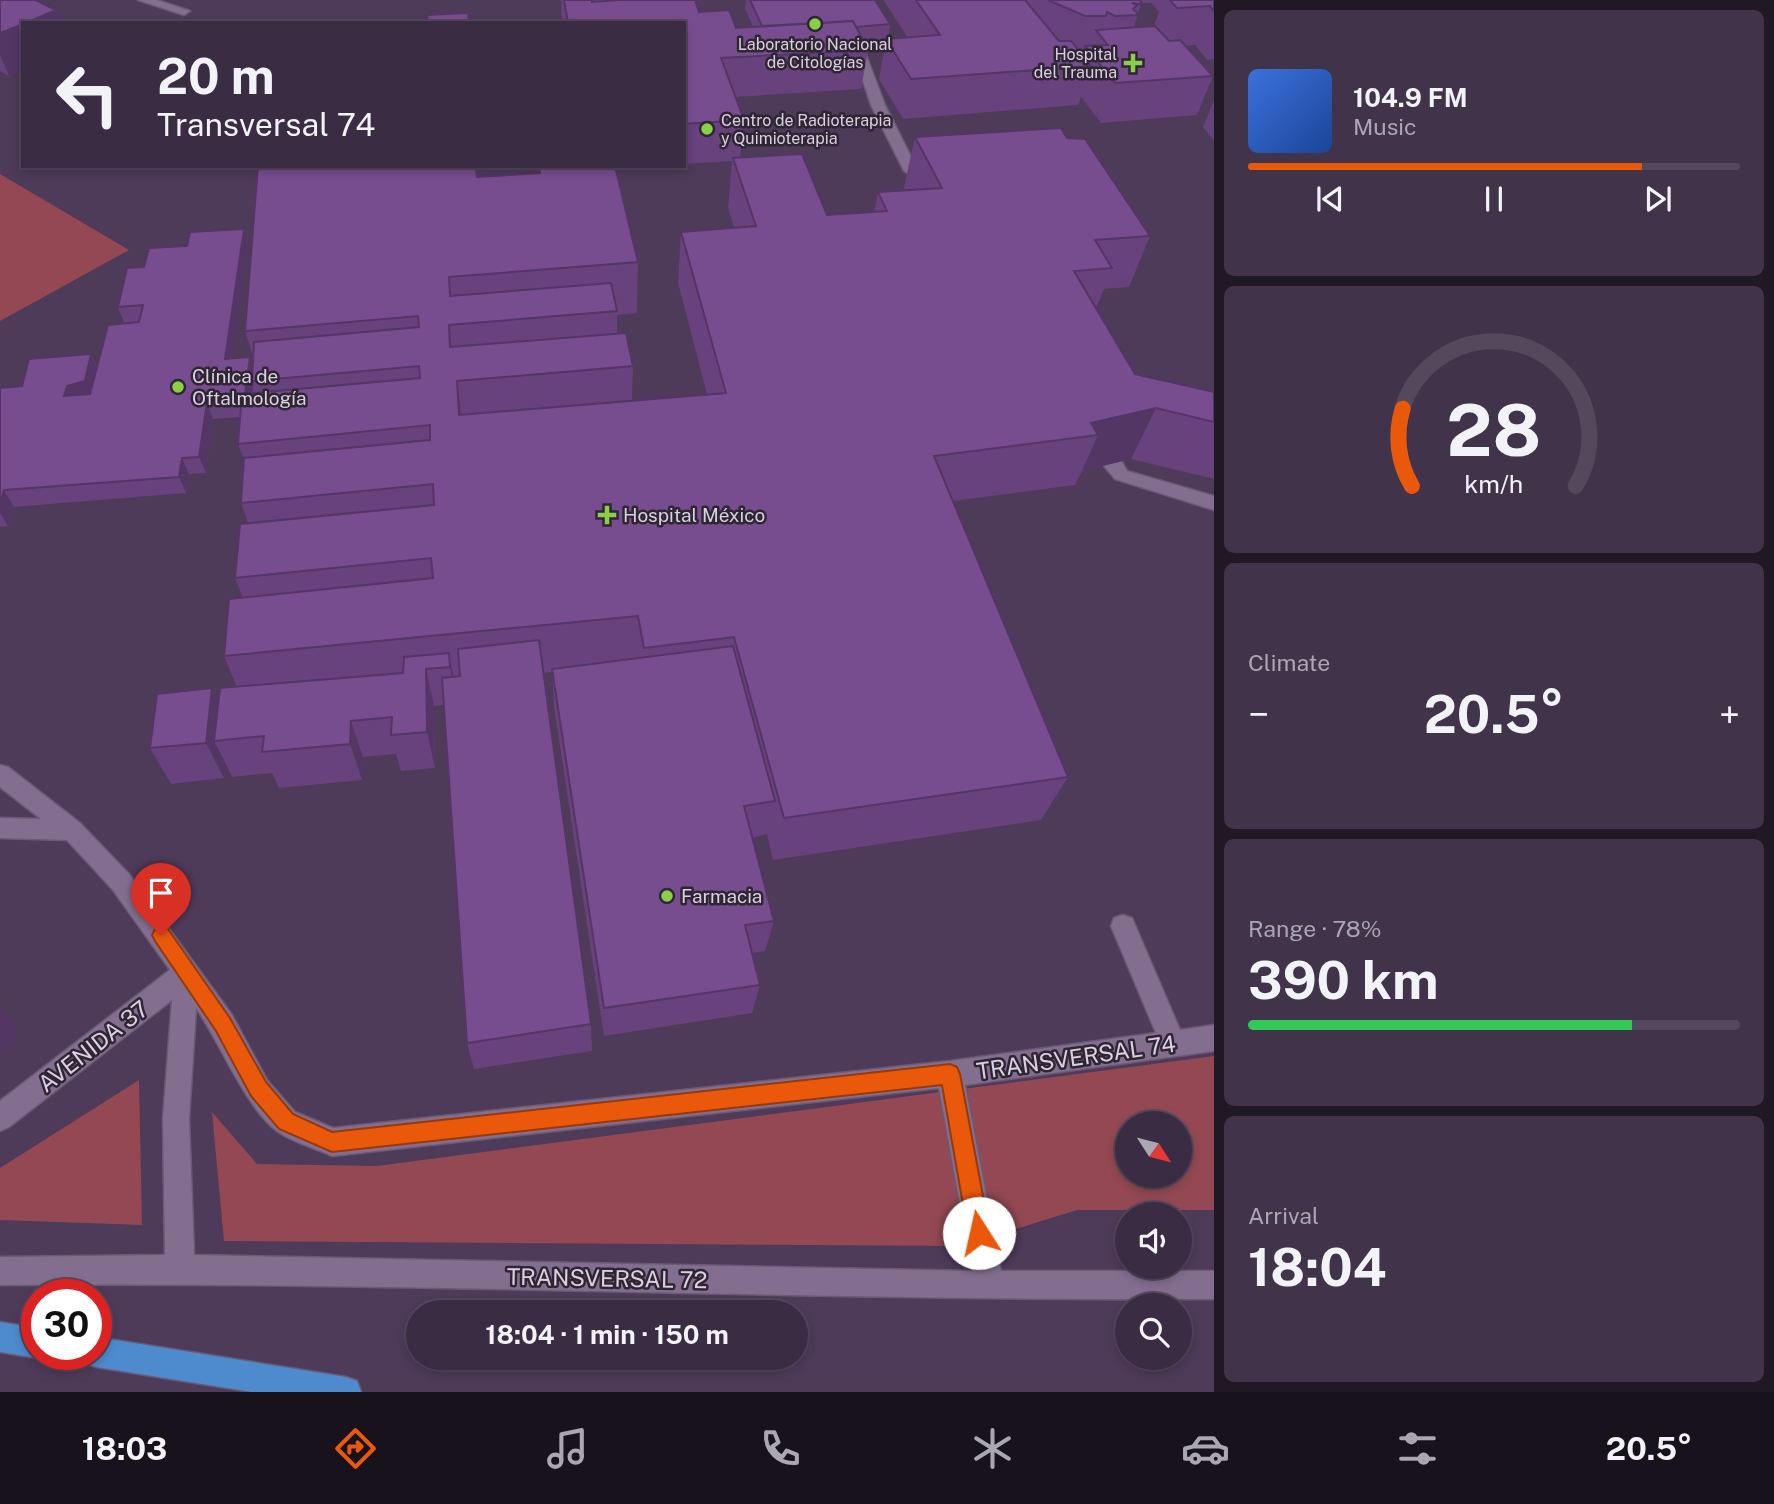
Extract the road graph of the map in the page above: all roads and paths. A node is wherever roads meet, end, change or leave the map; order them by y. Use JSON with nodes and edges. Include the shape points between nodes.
{"nodes":[{"id":1,"x":144,"y":0,"type":"edge"},
{"id":2,"x":184,"y":10,"type":"dead end"},
{"id":3,"x":828,"y":53,"type":"edge"},
{"id":4,"x":911,"y":171,"type":"dead end"},
{"id":5,"x":1112,"y":427,"type":"edge"},
{"id":6,"x":1214,"y":503,"type":"edge"},
{"id":7,"x":0,"y":774,"type":"edge"},
{"id":8,"x":0,"y":828,"type":"edge"},
{"id":9,"x":72,"y":830,"type":"junction"},
{"id":10,"x":1123,"y":926,"type":"dead end"},
{"id":11,"x":186,"y":973,"type":"junction"},
{"id":12,"x":1214,"y":1038,"type":"edge"},
{"id":13,"x":1173,"y":1044,"type":"junction"},
{"id":14,"x":950,"y":1074,"type":"junction"},
{"id":15,"x":0,"y":1118,"type":"edge"},
{"id":16,"x":180,"y":1269,"type":"junction"},
{"id":17,"x":0,"y":1271,"type":"edge"},
{"id":18,"x":1214,"y":1285,"type":"edge"},
{"id":19,"x":989,"y":1286,"type":"junction"},
{"id":20,"x":0,"y":1337,"type":"edge"},
{"id":21,"x":21,"y":1340,"type":"edge"},
{"id":22,"x":112,"y":1355,"type":"edge"},
{"id":23,"x":346,"y":1392,"type":"edge"}],
"edges":[{"from":1,"to":2,"type":"street"},
{"from":3,"to":4,"type":"street","via":[[860,55],[878,105]]},
{"from":5,"to":6,"type":"street","via":[[1104,446],[1121,475]]},
{"from":7,"to":9,"type":"street","name":"TRANSVERSAL 74"},
{"from":8,"to":9,"type":"street"},
{"from":9,"to":11,"type":"street","name":"TRANSVERSAL 74","via":[[121,882]]},
{"from":10,"to":13,"type":"street"},
{"from":11,"to":14,"type":"street","name":"TRANSVERSAL 74","via":[[223,1024],[258,1089],[286,1121],[332,1142]]},
{"from":11,"to":15,"type":"street","name":"AVENIDA 37"},
{"from":11,"to":16,"type":"street","via":[[176,1119]]},
{"from":12,"to":13,"type":"street","name":"TRANSVERSAL 74"},
{"from":13,"to":14,"type":"street","name":"TRANSVERSAL 74"},
{"from":14,"to":19,"type":"street"},
{"from":16,"to":17,"type":"street","name":"TRANSVERSAL 72"},
{"from":16,"to":19,"type":"street","name":"TRANSVERSAL 72"},
{"from":18,"to":19,"type":"street","name":"TRANSVERSAL 72"},
{"from":20,"to":21,"type":"highway"},
{"from":22,"to":23,"type":"highway"}]}
